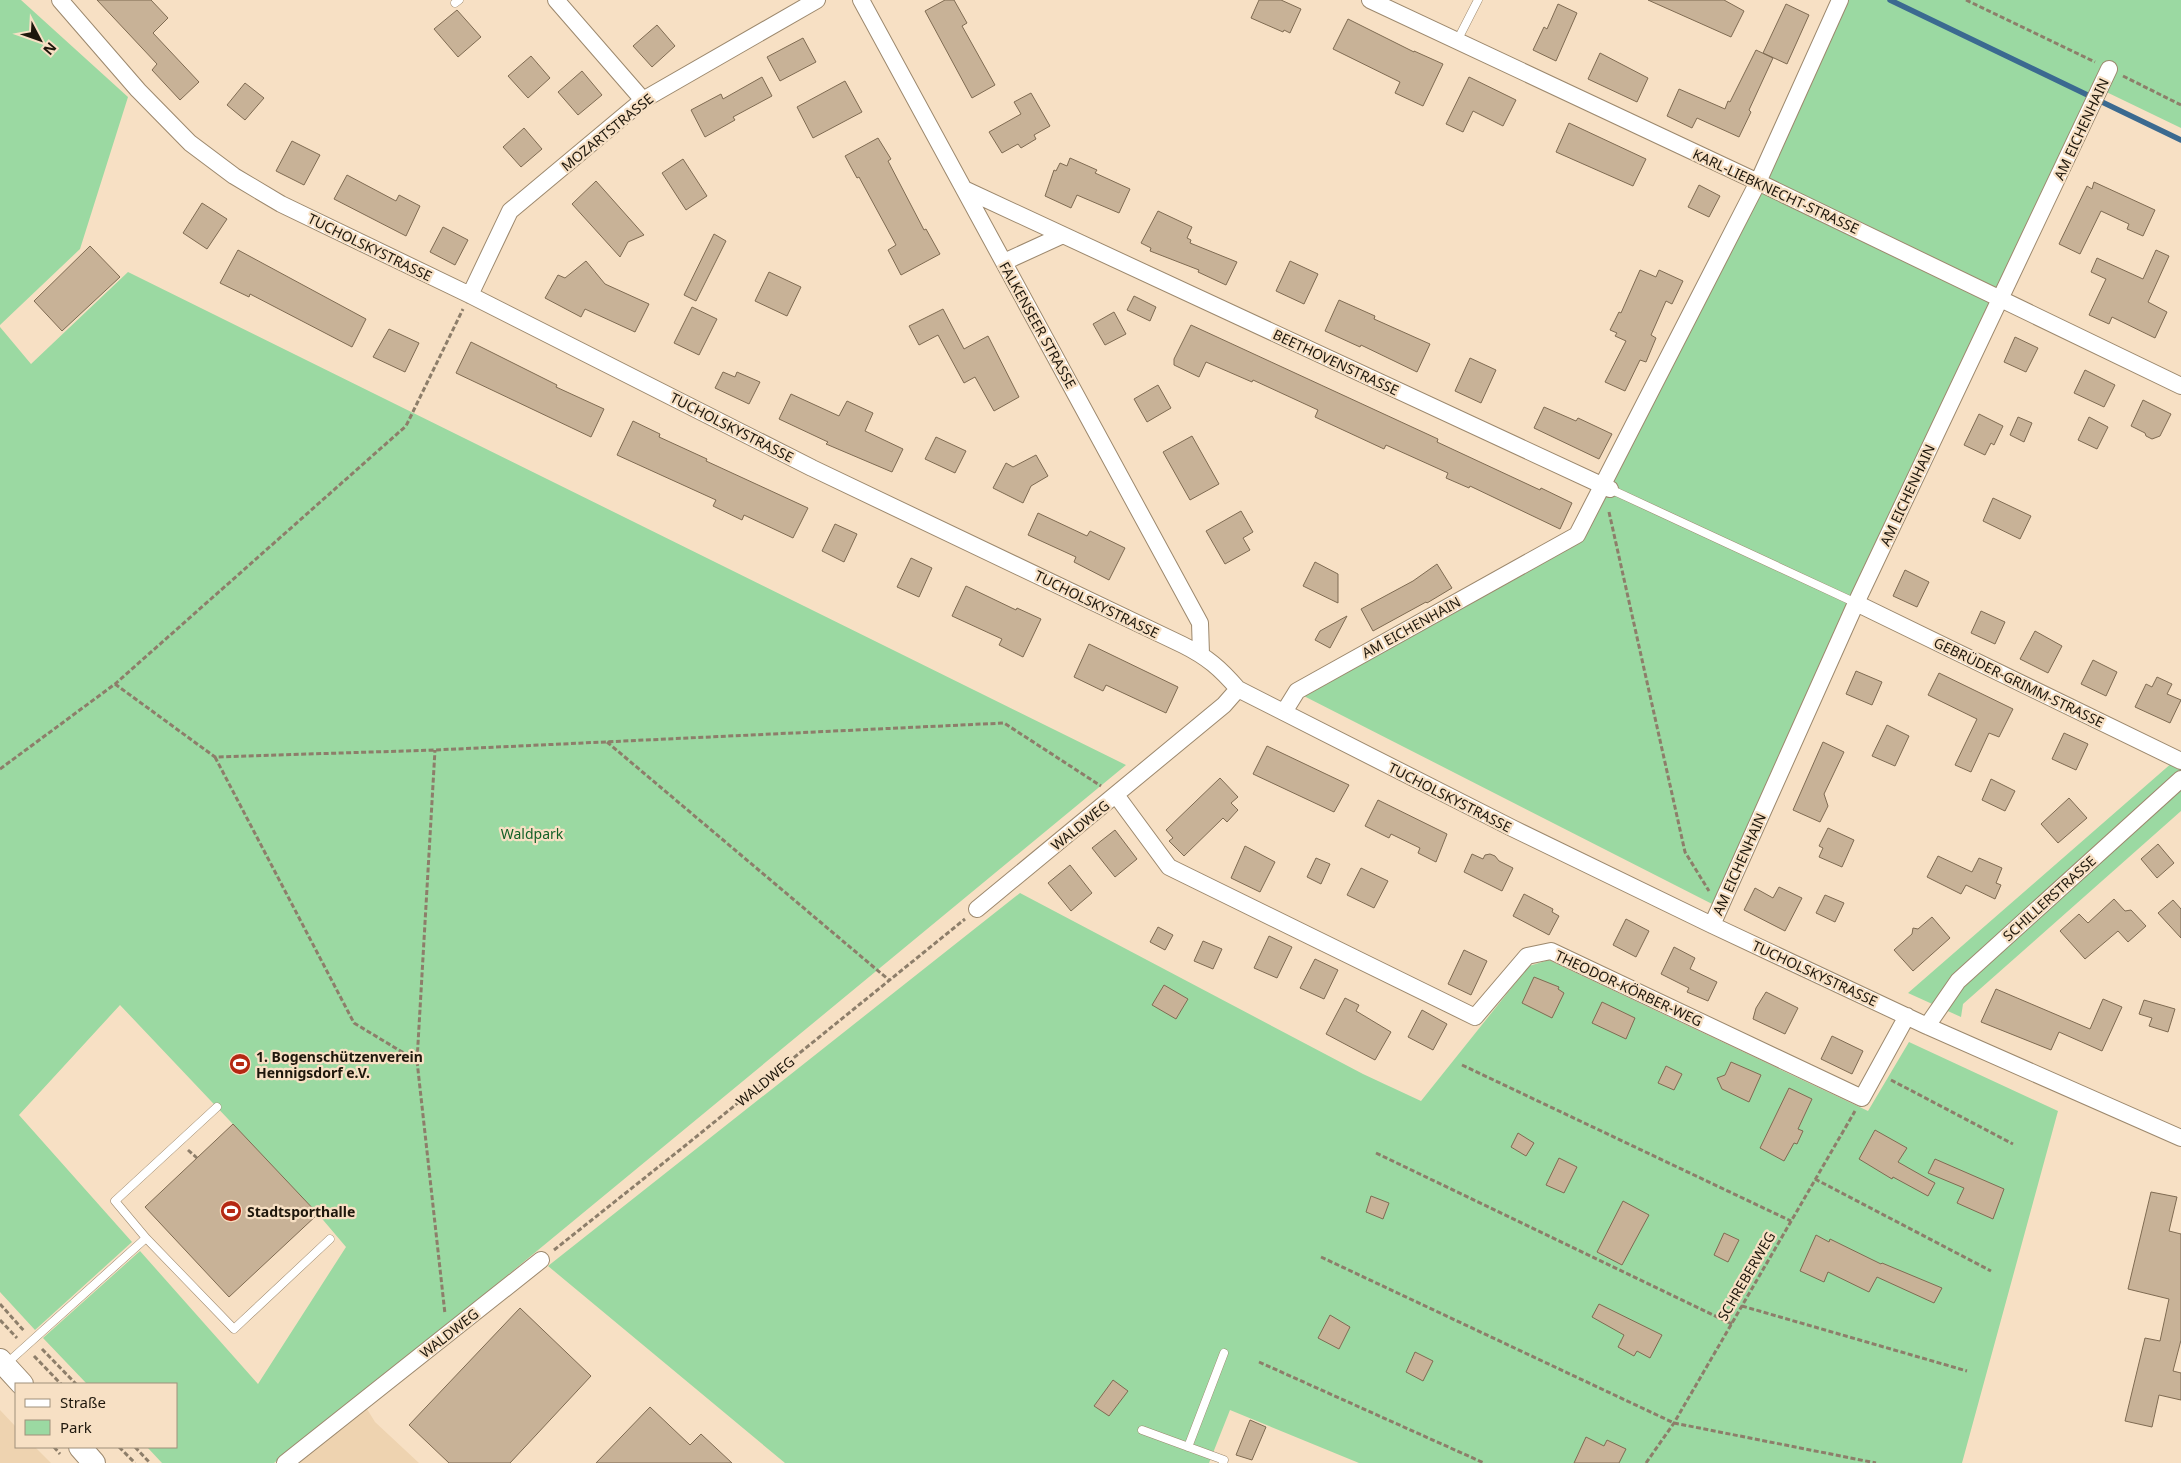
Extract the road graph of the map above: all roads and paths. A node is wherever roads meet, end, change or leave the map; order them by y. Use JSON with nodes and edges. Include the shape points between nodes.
{"nodes":[{"id":1,"x":60,"y":0,"type":"edge"},
{"id":2,"x":556,"y":0,"type":"edge"},
{"id":3,"x":817,"y":0,"type":"edge"},
{"id":4,"x":861,"y":0,"type":"edge"},
{"id":5,"x":1370,"y":0,"type":"edge"},
{"id":6,"x":1478,"y":0,"type":"edge"},
{"id":7,"x":1840,"y":0,"type":"edge"},
{"id":8,"x":1966,"y":0,"type":"edge"},
{"id":9,"x":1457,"y":41,"type":"junction"},
{"id":10,"x":2109,"y":69,"type":"junction"},
{"id":11,"x":643,"y":100,"type":"junction"},
{"id":12,"x":2181,"y":105,"type":"edge"},
{"id":13,"x":1758,"y":182,"type":"junction"},
{"id":14,"x":964,"y":189,"type":"junction"},
{"id":15,"x":1063,"y":235,"type":"junction"},
{"id":16,"x":1004,"y":262,"type":"junction"},
{"id":17,"x":470,"y":295,"type":"junction"},
{"id":18,"x":2000,"y":299,"type":"junction"},
{"id":19,"x":2181,"y":386,"type":"edge"},
{"id":20,"x":1606,"y":488,"type":"junction"},
{"id":21,"x":1856,"y":603,"type":"junction"},
{"id":22,"x":1201,"y":654,"type":"junction"},
{"id":23,"x":115,"y":684,"type":"junction"},
{"id":24,"x":1238,"y":689,"type":"junction"},
{"id":25,"x":1284,"y":712,"type":"junction"},
{"id":26,"x":607,"y":742,"type":"junction"},
{"id":27,"x":435,"y":750,"type":"junction"},
{"id":28,"x":215,"y":757,"type":"junction"},
{"id":29,"x":2181,"y":761,"type":"edge"},
{"id":30,"x":0,"y":769,"type":"edge"},
{"id":31,"x":2181,"y":779,"type":"edge"},
{"id":32,"x":1116,"y":795,"type":"junction"},
{"id":33,"x":1720,"y":908,"type":"junction"},
{"id":34,"x":978,"y":909,"type":"joint"},
{"id":35,"x":1712,"y":925,"type":"junction"},
{"id":36,"x":889,"y":980,"type":"junction"},
{"id":37,"x":1907,"y":1016,"type":"junction"},
{"id":38,"x":1927,"y":1026,"type":"junction"},
{"id":39,"x":417,"y":1061,"type":"junction"},
{"id":40,"x":1462,"y":1064,"type":"dead end"},
{"id":41,"x":1877,"y":1072,"type":"junction"},
{"id":42,"x":1862,"y":1098,"type":"junction"},
{"id":43,"x":217,"y":1107,"type":"dead end"},
{"id":44,"x":2181,"y":1138,"type":"edge"},
{"id":45,"x":2013,"y":1144,"type":"dead end"},
{"id":46,"x":1376,"y":1153,"type":"dead end"},
{"id":47,"x":1815,"y":1179,"type":"junction"},
{"id":48,"x":1791,"y":1220,"type":"junction"},
{"id":49,"x":146,"y":1238,"type":"junction"},
{"id":50,"x":330,"y":1239,"type":"dead end"},
{"id":51,"x":1321,"y":1257,"type":"dead end"},
{"id":52,"x":541,"y":1260,"type":"joint"},
{"id":53,"x":1991,"y":1271,"type":"dead end"},
{"id":54,"x":1742,"y":1306,"type":"junction"},
{"id":55,"x":1732,"y":1324,"type":"junction"},
{"id":56,"x":447,"y":1335,"type":"junction"},
{"id":57,"x":1224,"y":1353,"type":"dead end"},
{"id":58,"x":1259,"y":1362,"type":"dead end"},
{"id":59,"x":2,"y":1363,"type":"edge"},
{"id":60,"x":1967,"y":1371,"type":"dead end"},
{"id":61,"x":21,"y":1383,"type":"edge"},
{"id":62,"x":1674,"y":1423,"type":"junction"},
{"id":63,"x":1142,"y":1430,"type":"dead end"},
{"id":64,"x":1188,"y":1447,"type":"junction"},
{"id":65,"x":81,"y":1448,"type":"edge"},
{"id":66,"x":120,"y":1448,"type":"edge"},
{"id":67,"x":136,"y":1448,"type":"edge"},
{"id":68,"x":94,"y":1463,"type":"edge"},
{"id":69,"x":134,"y":1463,"type":"edge"},
{"id":70,"x":150,"y":1463,"type":"edge"},
{"id":71,"x":285,"y":1463,"type":"edge"},
{"id":72,"x":1223,"y":1463,"type":"edge"},
{"id":73,"x":1484,"y":1463,"type":"edge"},
{"id":74,"x":1646,"y":1463,"type":"edge"},
{"id":75,"x":1876,"y":1463,"type":"edge"}],
"edges":[{"from":1,"to":17,"type":"street","name":"TUCHOLSKYSTRASSE","via":[[163,118],[234,176],[281,204]]},
{"from":2,"to":11,"type":"street"},
{"from":3,"to":11,"type":"street","name":"MOZARTSTRASSE"},
{"from":4,"to":14,"type":"street","name":"FALKENSEER STRASSE"},
{"from":5,"to":9,"type":"street","name":"KARL-LIEBKNECHT-STRASSE"},
{"from":6,"to":9,"type":"lane"},
{"from":7,"to":13,"type":"street","name":"AM EICHENHAIN"},
{"from":8,"to":10,"type":"path"},
{"from":9,"to":13,"type":"street","name":"KARL-LIEBKNECHT-STRASSE"},
{"from":10,"to":12,"type":"path"},
{"from":10,"to":18,"type":"street","name":"AM EICHENHAIN"},
{"from":11,"to":17,"type":"street","name":"MOZARTSTRASSE","via":[[510,211]]},
{"from":13,"to":18,"type":"street","name":"KARL-LIEBKNECHT-STRASSE"},
{"from":13,"to":20,"type":"street","name":"AM EICHENHAIN"},
{"from":14,"to":15,"type":"street","name":"BEETHOVENSTRASSE"},
{"from":14,"to":16,"type":"street","name":"FALKENSEER STRASSE"},
{"from":15,"to":16,"type":"street"},
{"from":15,"to":20,"type":"street","name":"BEETHOVENSTRASSE"},
{"from":16,"to":22,"type":"street","name":"FALKENSEER STRASSE","via":[[1200,623]]},
{"from":17,"to":22,"type":"street","name":"TUCHOLSKYSTRASSE","via":[[812,468]]},
{"from":17,"to":23,"type":"path","via":[[406,426]]},
{"from":18,"to":19,"type":"street","name":"KARL-LIEBKNECHT-STRASSE"},
{"from":18,"to":21,"type":"street","name":"AM EICHENHAIN"},
{"from":20,"to":21,"type":"lane"},
{"from":20,"to":25,"type":"street","name":"AM EICHENHAIN","via":[[1577,535],[1297,691]]},
{"from":20,"to":33,"type":"path","via":[[1685,852]]},
{"from":21,"to":29,"type":"street","name":"GEBRÜDER-GRIMM-STRASSE"},
{"from":21,"to":33,"type":"street","name":"AM EICHENHAIN"},
{"from":22,"to":24,"type":"street","name":"TUCHOLSKYSTRASSE","via":[[1220,668]]},
{"from":23,"to":28,"type":"path"},
{"from":23,"to":30,"type":"path"},
{"from":24,"to":25,"type":"street","name":"TUCHOLSKYSTRASSE"},
{"from":24,"to":32,"type":"street","name":"WALDWEG","via":[[1224,705]]},
{"from":25,"to":35,"type":"street","name":"TUCHOLSKYSTRASSE"},
{"from":26,"to":27,"type":"path"},
{"from":26,"to":32,"type":"path","via":[[1004,723]]},
{"from":26,"to":36,"type":"path"},
{"from":27,"to":28,"type":"path"},
{"from":27,"to":39,"type":"path"},
{"from":28,"to":39,"type":"path","via":[[354,1023]]},
{"from":31,"to":38,"type":"street","name":"SCHILLERSTRASSE","via":[[1958,981]]},
{"from":32,"to":34,"type":"street","name":"WALDWEG"},
{"from":32,"to":42,"type":"street","name":"THEODOR-KÖRBER-WEG","via":[[1169,867],[1475,1017],[1527,956],[1551,951]]},
{"from":33,"to":35,"type":"street","name":"AM EICHENHAIN"},
{"from":34,"to":36,"type":"path","name":"WALDWEG"},
{"from":35,"to":37,"type":"street","name":"TUCHOLSKYSTRASSE"},
{"from":36,"to":52,"type":"path","name":"WALDWEG"},
{"from":37,"to":38,"type":"street","name":"TUCHOLSKYSTRASSE"},
{"from":37,"to":41,"type":"street"},
{"from":38,"to":44,"type":"street","name":"TUCHOLSKYSTRASSE"},
{"from":39,"to":56,"type":"path"},
{"from":40,"to":48,"type":"path"},
{"from":41,"to":42,"type":"street"},
{"from":41,"to":45,"type":"path"},
{"from":42,"to":47,"type":"path","name":"SCHREBERWEG"},
{"from":43,"to":49,"type":"lane","via":[[115,1201]]},
{"from":46,"to":55,"type":"path"},
{"from":47,"to":48,"type":"path","name":"SCHREBERWEG"},
{"from":47,"to":53,"type":"path"},
{"from":48,"to":54,"type":"path","name":"SCHREBERWEG"},
{"from":49,"to":50,"type":"lane","via":[[234,1330]]},
{"from":49,"to":59,"type":"lane"},
{"from":51,"to":62,"type":"path"},
{"from":52,"to":56,"type":"street","name":"WALDWEG"},
{"from":54,"to":55,"type":"path","name":"SCHREBERWEG"},
{"from":54,"to":60,"type":"path"},
{"from":55,"to":62,"type":"path","name":"SCHREBERWEG"},
{"from":56,"to":71,"type":"street","name":"WALDWEG"},
{"from":57,"to":64,"type":"lane"},
{"from":58,"to":73,"type":"path"},
{"from":59,"to":61,"type":"main road"},
{"from":62,"to":74,"type":"path","name":"SCHREBERWEG"},
{"from":62,"to":75,"type":"path"},
{"from":63,"to":64,"type":"lane"},
{"from":64,"to":72,"type":"lane","via":[[1224,1460]]},
{"from":65,"to":68,"type":"main road"},
{"from":66,"to":69,"type":"path"},
{"from":67,"to":70,"type":"path"}]}
